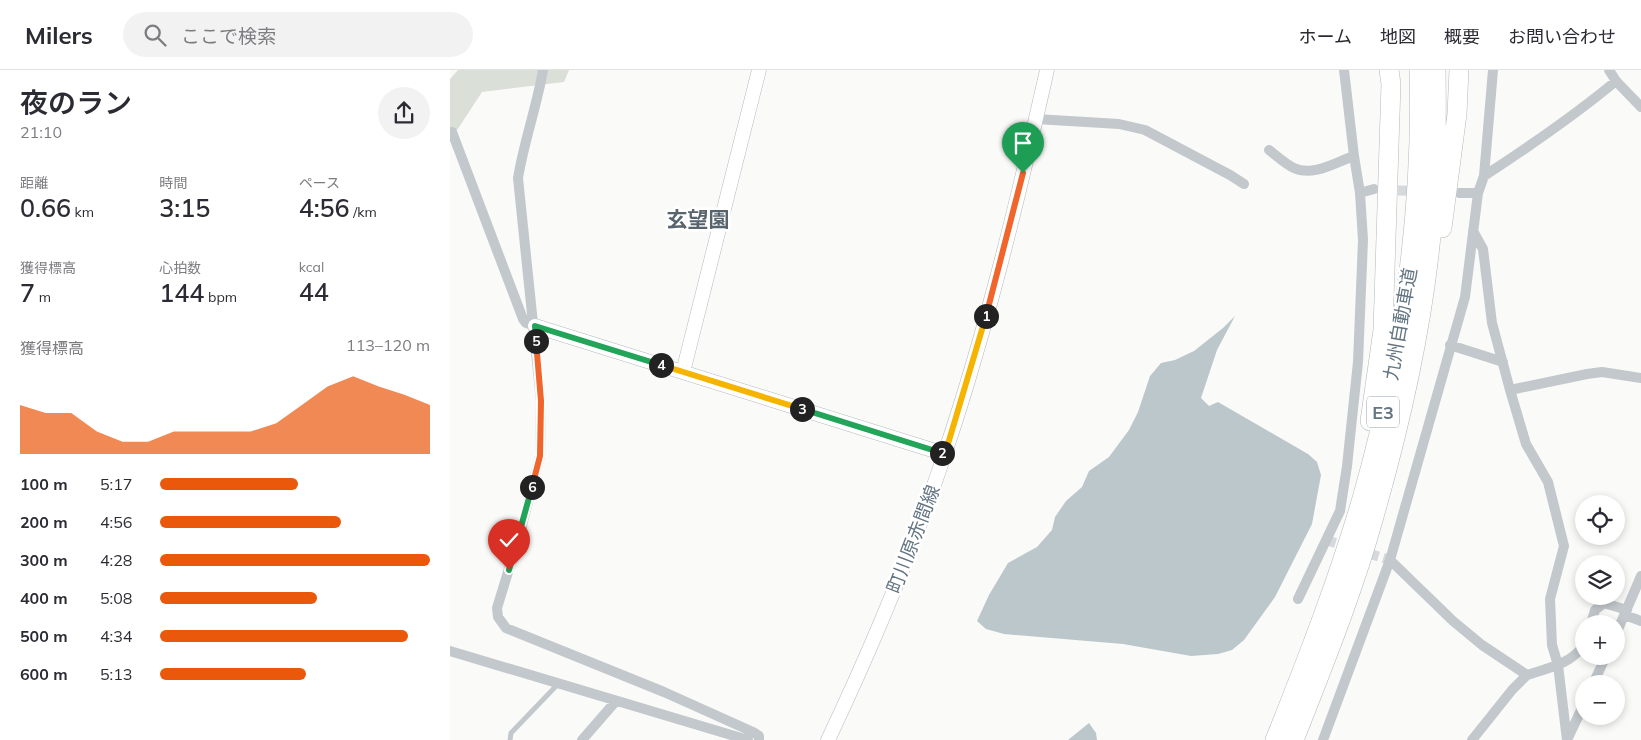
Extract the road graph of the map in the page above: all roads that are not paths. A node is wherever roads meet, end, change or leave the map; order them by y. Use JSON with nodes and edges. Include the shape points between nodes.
{"nodes":[{"id":1,"x":543,"y":70,"type":"edge"},
{"id":2,"x":759,"y":70,"type":"edge"},
{"id":3,"x":1047,"y":70,"type":"edge"},
{"id":4,"x":1344,"y":70,"type":"edge"},
{"id":5,"x":1389,"y":70,"type":"edge"},
{"id":6,"x":1419,"y":70,"type":"edge"},
{"id":7,"x":1436,"y":70,"type":"edge"},
{"id":8,"x":1459,"y":70,"type":"edge"},
{"id":9,"x":1493,"y":70,"type":"edge"},
{"id":10,"x":1609,"y":70,"type":"edge"},
{"id":11,"x":1616,"y":81,"type":"junction"},
{"id":12,"x":1641,"y":107,"type":"edge"},
{"id":13,"x":1036,"y":119,"type":"junction"},
{"id":14,"x":452,"y":132,"type":"dead end"},
{"id":15,"x":1268,"y":150,"type":"dead end"},
{"id":16,"x":1354,"y":156,"type":"junction"},
{"id":17,"x":1484,"y":176,"type":"junction"},
{"id":18,"x":1244,"y":184,"type":"dead end"},
{"id":19,"x":1374,"y":189,"type":"tunnel mouth"},
{"id":20,"x":1360,"y":193,"type":"junction"},
{"id":21,"x":1458,"y":193,"type":"dead end"},
{"id":22,"x":1478,"y":193,"type":"junction"},
{"id":23,"x":1473,"y":231,"type":"junction"},
{"id":24,"x":1421,"y":307,"type":"junction"},
{"id":25,"x":535,"y":326,"type":"junction"},
{"id":26,"x":1450,"y":345,"type":"junction"},
{"id":27,"x":1503,"y":362,"type":"junction"},
{"id":28,"x":683,"y":372,"type":"junction"},
{"id":29,"x":1641,"y":378,"type":"edge"},
{"id":30,"x":1510,"y":390,"type":"junction"},
{"id":31,"x":945,"y":454,"type":"junction"},
{"id":32,"x":1390,"y":560,"type":"junction"},
{"id":33,"x":1337,"y":576,"type":"junction"},
{"id":34,"x":1641,"y":576,"type":"edge"},
{"id":35,"x":1298,"y":599,"type":"dead end"},
{"id":36,"x":1626,"y":613,"type":"junction"},
{"id":37,"x":1594,"y":615,"type":"edge"},
{"id":38,"x":1641,"y":621,"type":"edge"},
{"id":39,"x":450,"y":651,"type":"edge"},
{"id":40,"x":1575,"y":656,"type":"edge"},
{"id":41,"x":1558,"y":664,"type":"junction"},
{"id":42,"x":1527,"y":675,"type":"junction"},
{"id":43,"x":559,"y":683,"type":"junction"},
{"id":44,"x":616,"y":701,"type":"junction"},
{"id":45,"x":1575,"y":723,"type":"edge"},
{"id":46,"x":510,"y":740,"type":"edge"},
{"id":47,"x":582,"y":740,"type":"edge"},
{"id":48,"x":748,"y":740,"type":"edge"},
{"id":49,"x":759,"y":740,"type":"edge"},
{"id":50,"x":828,"y":740,"type":"edge"},
{"id":51,"x":1275,"y":740,"type":"edge"},
{"id":52,"x":1294,"y":740,"type":"edge"},
{"id":53,"x":1323,"y":740,"type":"edge"},
{"id":54,"x":1472,"y":740,"type":"edge"},
{"id":55,"x":1567,"y":740,"type":"edge"}],
"edges":[{"from":1,"to":25,"type":"street","via":[[518,178]]},
{"from":2,"to":28,"type":"street"},
{"from":3,"to":13,"type":"street","name":"町川原赤間線"},
{"from":4,"to":16,"type":"street"},
{"from":5,"to":33,"type":"highway","via":[[1383,330],[1366,445]]},
{"from":6,"to":33,"type":"highway","name":"九州自動車道","number":"E3","via":[[1417,182],[1403,319],[1363,495]]},
{"from":7,"to":24,"type":"highway","name":"九州自動車道","number":"E3","via":[[1433,199]]},
{"from":8,"to":24,"type":"highway","via":[[1457,114],[1438,257]]},
{"from":9,"to":17,"type":"street"},
{"from":10,"to":11,"type":"street"},
{"from":11,"to":12,"type":"street"},
{"from":11,"to":17,"type":"street","via":[[1532,145]]},
{"from":13,"to":18,"type":"street","via":[[1119,124],[1145,130]]},
{"from":13,"to":31,"type":"street","name":"町川原赤間線","via":[[988,311]]},
{"from":14,"to":25,"type":"street","via":[[524,319]]},
{"from":15,"to":16,"type":"street","via":[[1304,172]]},
{"from":16,"to":20,"type":"street"},
{"from":17,"to":22,"type":"street"},
{"from":19,"to":20,"type":"street"},
{"from":20,"to":35,"type":"street","via":[[1363,240],[1360,327],[1342,502]]},
{"from":21,"to":22,"type":"street"},
{"from":22,"to":23,"type":"street"},
{"from":23,"to":26,"type":"street","via":[[1465,297]]},
{"from":23,"to":27,"type":"street","via":[[1483,249],[1492,324]]},
{"from":24,"to":52,"type":"highway","name":"九州自動車道","number":"E3","via":[[1408,383],[1375,514]]},
{"from":25,"to":28,"type":"street"},
{"from":25,"to":49,"type":"street","via":[[541,401],[540,456],[497,608],[498,617],[506,628],[664,692],[753,732]]},
{"from":26,"to":27,"type":"street"},
{"from":26,"to":32,"type":"street"},
{"from":27,"to":30,"type":"street"},
{"from":28,"to":31,"type":"street"},
{"from":29,"to":30,"type":"street","via":[[1602,372]]},
{"from":30,"to":41,"type":"street","via":[[1526,444],[1548,482],[1564,546],[1550,600],[1552,645]]},
{"from":31,"to":50,"type":"street","name":"町川原赤間線","via":[[877,632]]},
{"from":32,"to":42,"type":"street","via":[[1453,621]]},
{"from":32,"to":53,"type":"street"},
{"from":33,"to":51,"type":"highway","name":"九州自動車道","number":"E3"},
{"from":34,"to":36,"type":"street"},
{"from":36,"to":37,"type":"street","via":[[1604,604]]},
{"from":36,"to":38,"type":"street"},
{"from":39,"to":43,"type":"street"},
{"from":40,"to":41,"type":"street"},
{"from":41,"to":42,"type":"street"},
{"from":41,"to":55,"type":"street"},
{"from":42,"to":54,"type":"street"},
{"from":43,"to":44,"type":"street"},
{"from":43,"to":46,"type":"lane","via":[[511,733]]},
{"from":44,"to":47,"type":"street"},
{"from":44,"to":48,"type":"street"},
{"from":45,"to":55,"type":"street"}]}
